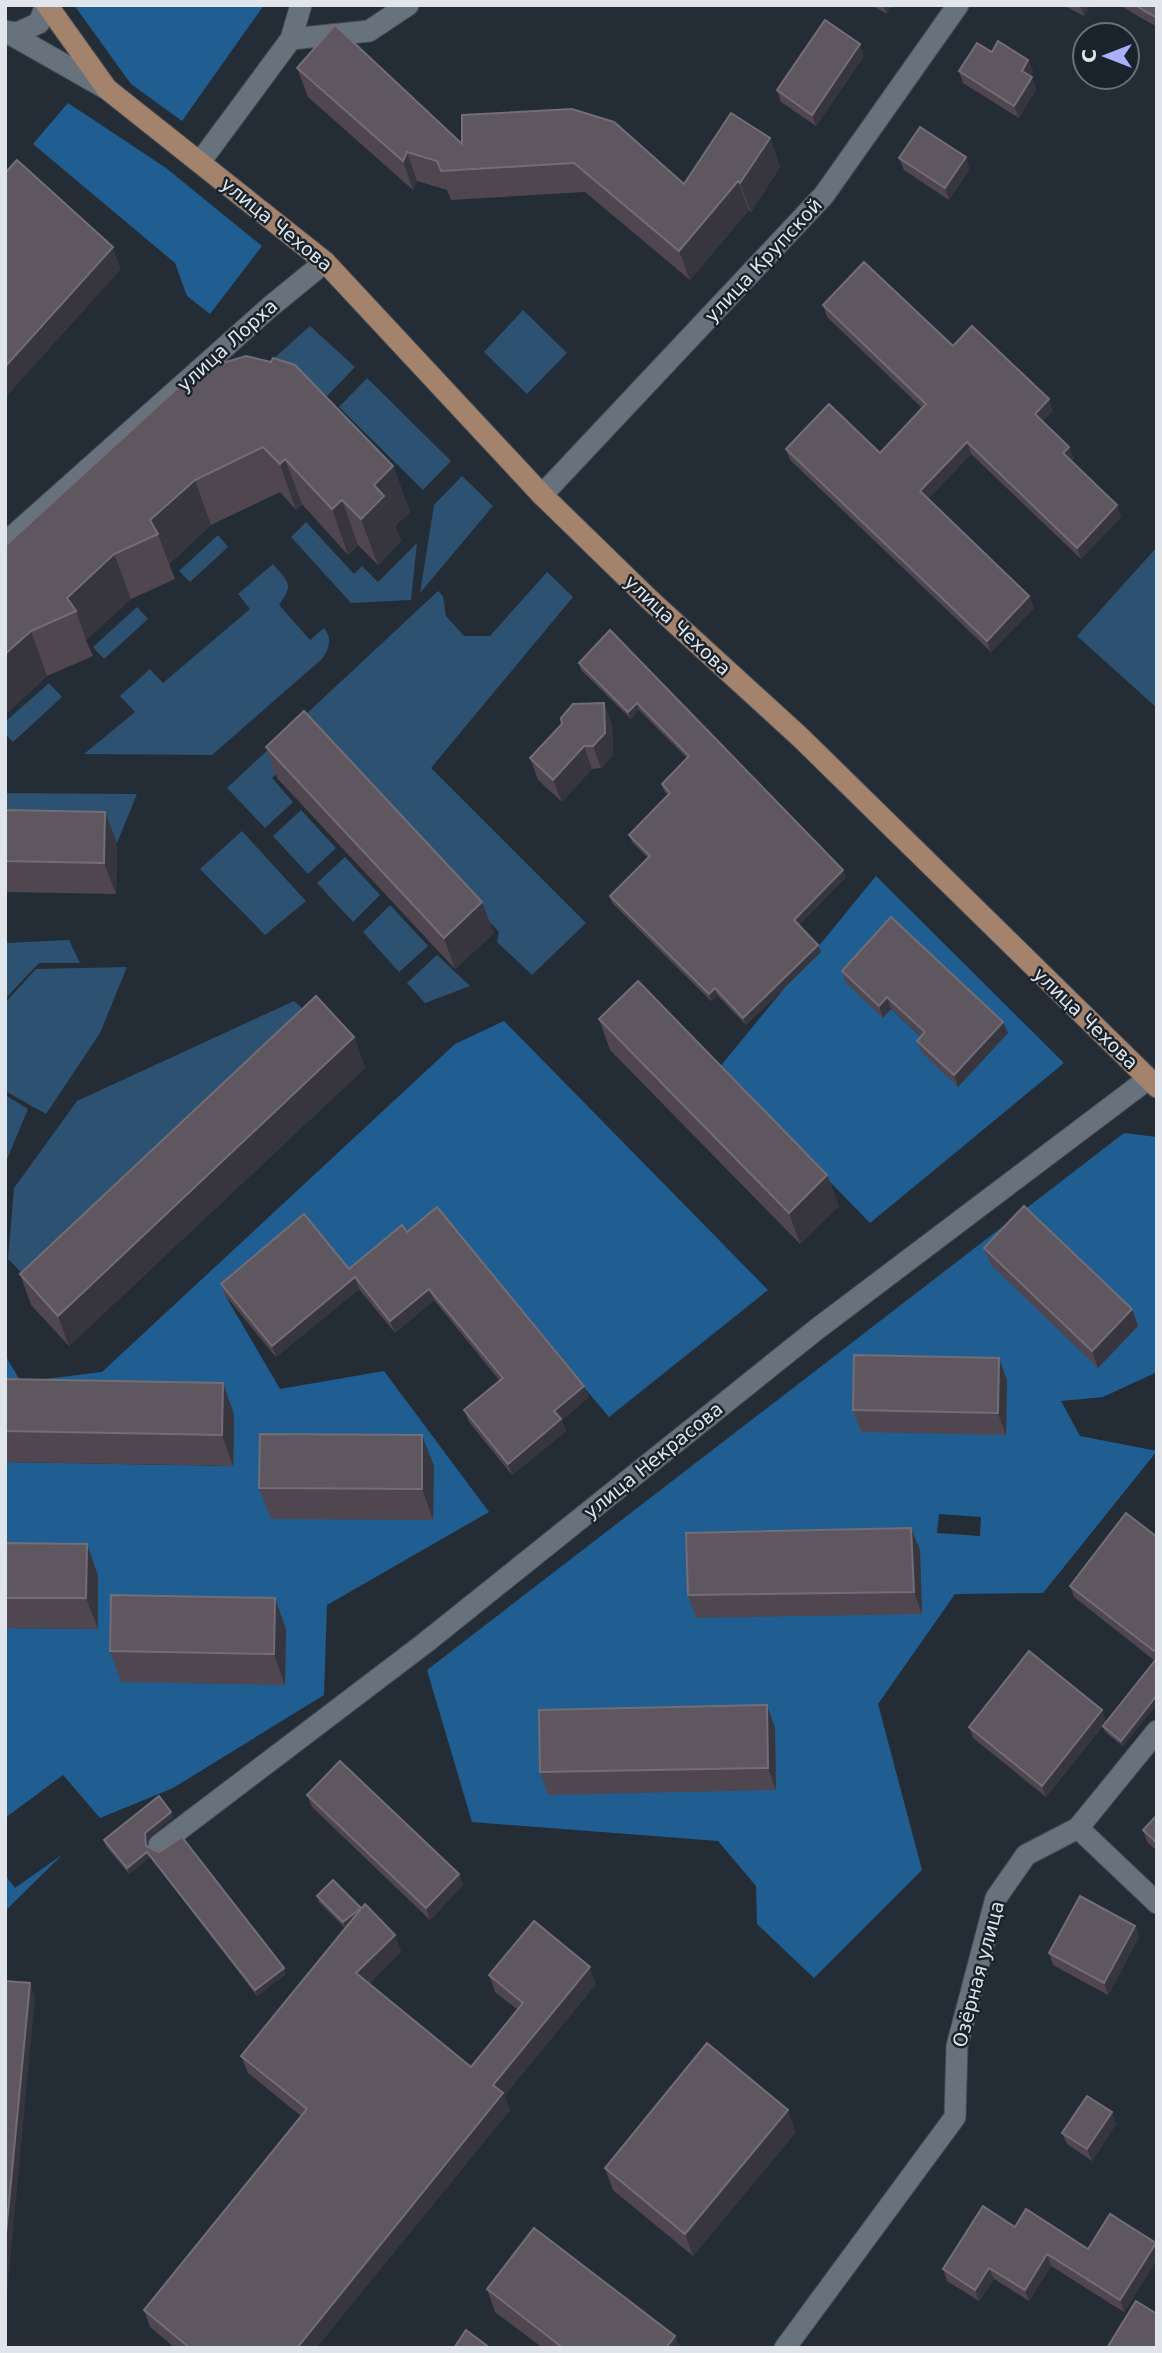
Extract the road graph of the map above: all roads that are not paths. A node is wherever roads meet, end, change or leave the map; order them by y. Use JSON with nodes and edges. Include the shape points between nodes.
{"nodes":[{"id":1,"x":47,"y":5,"type":"edge"},
{"id":2,"x":301,"y":5,"type":"edge"},
{"id":3,"x":408,"y":5,"type":"edge"},
{"id":4,"x":958,"y":5,"type":"edge"},
{"id":5,"x":7,"y":32,"type":"edge"},
{"id":6,"x":291,"y":39,"type":"junction"},
{"id":7,"x":107,"y":89,"type":"junction"},
{"id":8,"x":200,"y":162,"type":"junction"},
{"id":9,"x":325,"y":262,"type":"junction"},
{"id":10,"x":542,"y":495,"type":"junction"},
{"id":11,"x":5,"y":543,"type":"edge"},
{"id":12,"x":1152,"y":1083,"type":"edge"},
{"id":13,"x":1157,"y":1731,"type":"edge"},
{"id":14,"x":1078,"y":1828,"type":"junction"},
{"id":15,"x":159,"y":1845,"type":"dead end"},
{"id":16,"x":1157,"y":1903,"type":"edge"},
{"id":17,"x":785,"y":2348,"type":"edge"}],
"edges":[{"from":1,"to":5,"type":"street","via":[[39,23],[17,33]]},
{"from":1,"to":7,"type":"main road","name":"улица Чехова"},
{"from":2,"to":6,"type":"street"},
{"from":3,"to":6,"type":"street","via":[[369,30]]},
{"from":4,"to":10,"type":"street","name":"улица Крупской","via":[[824,195]]},
{"from":5,"to":7,"type":"street"},
{"from":6,"to":8,"type":"street"},
{"from":7,"to":8,"type":"main road","name":"улица Чехова"},
{"from":8,"to":9,"type":"main road","name":"улица Чехова"},
{"from":9,"to":10,"type":"main road","name":"улица Чехова"},
{"from":9,"to":11,"type":"street","name":"улица Лорха"},
{"from":10,"to":12,"type":"main road","name":"улица Чехова","via":[[800,737]]},
{"from":12,"to":15,"type":"street","name":"улица Некрасова","via":[[817,1329],[425,1643]]},
{"from":13,"to":14,"type":"street","name":"Озёрная улица"},
{"from":14,"to":16,"type":"street"},
{"from":14,"to":17,"type":"street","name":"Озёрная улица","via":[[1026,1855],[996,1899],[957,2046],[955,2117]]}]}
